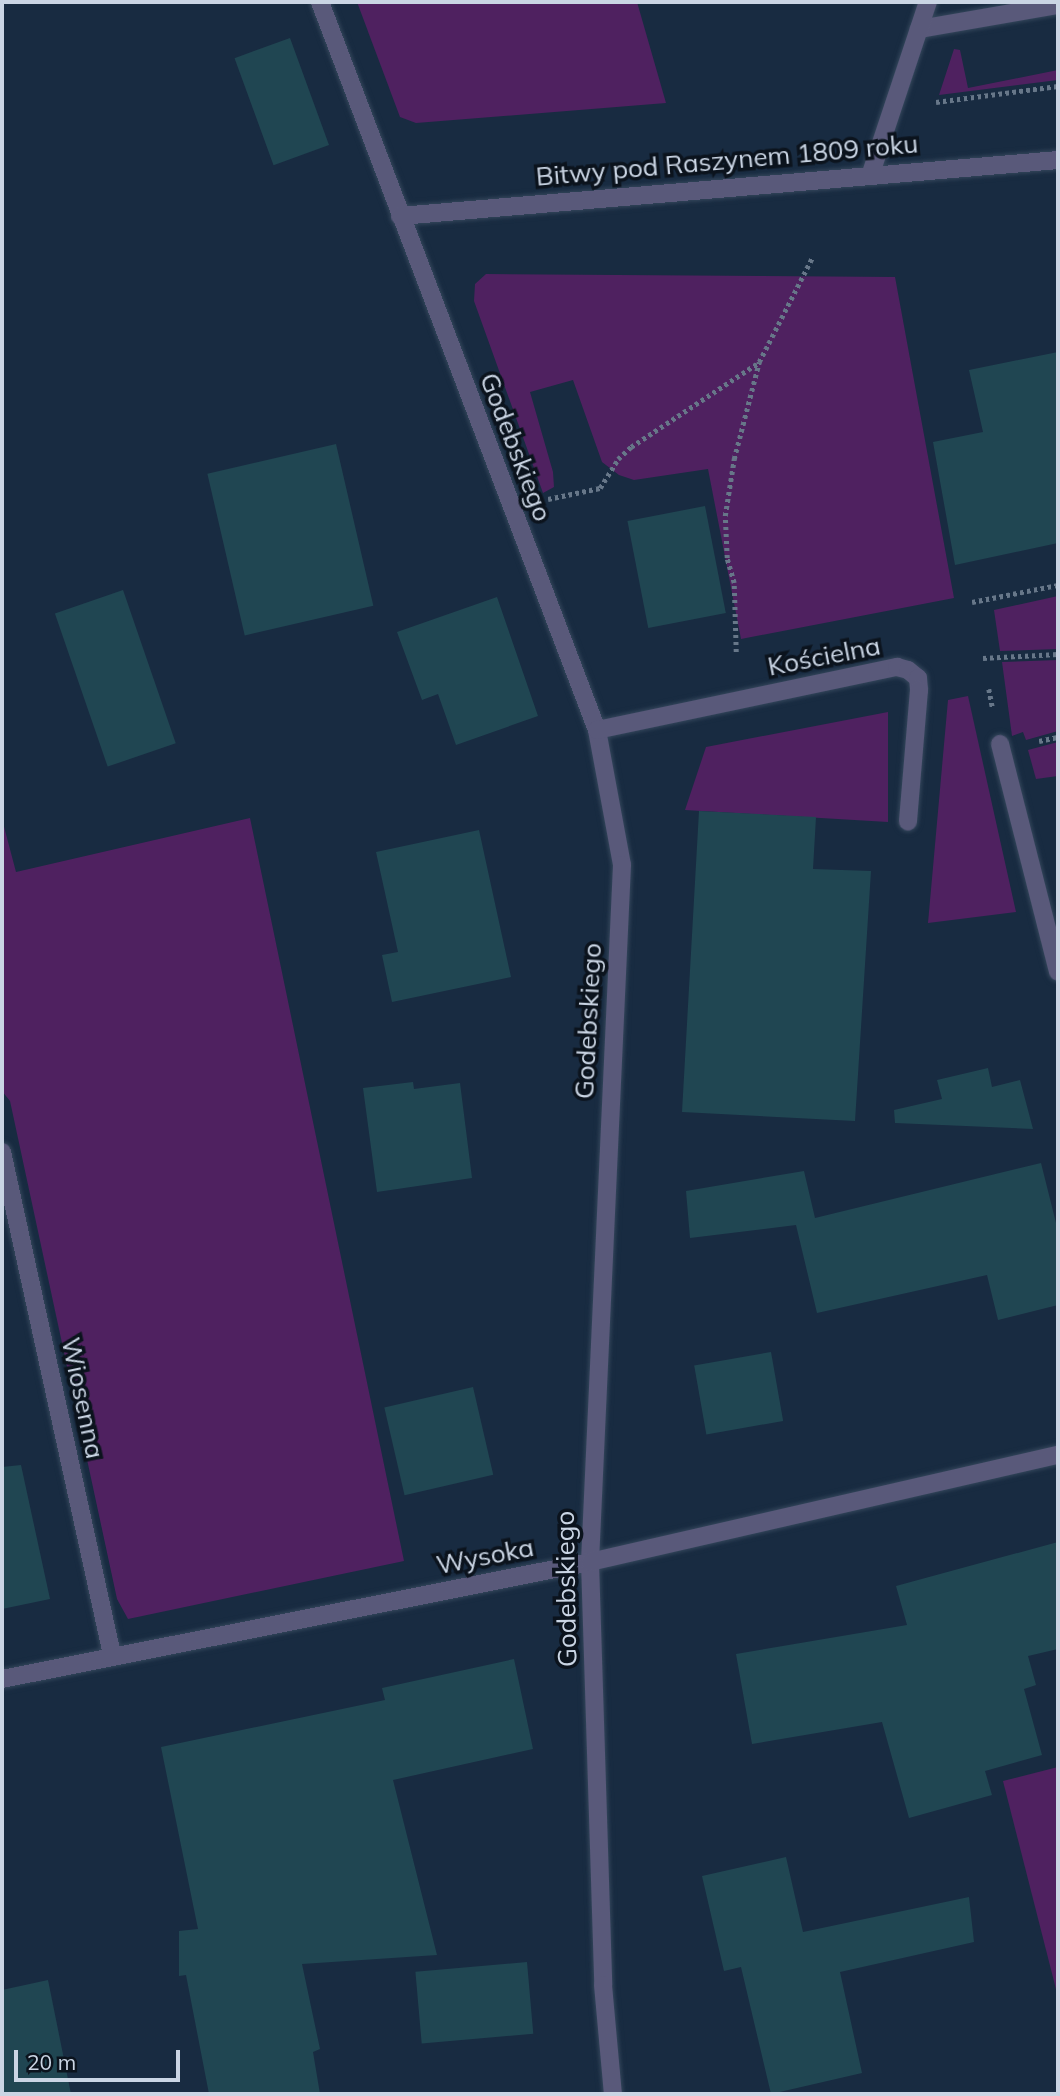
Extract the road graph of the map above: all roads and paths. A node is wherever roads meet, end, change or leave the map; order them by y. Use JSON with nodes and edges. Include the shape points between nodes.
{"nodes":[{"id":1,"x":320,"y":2,"type":"edge"},
{"id":2,"x":928,"y":2,"type":"edge"},
{"id":3,"x":1058,"y":5,"type":"edge"},
{"id":4,"x":919,"y":29,"type":"junction"},
{"id":5,"x":1058,"y":86,"type":"edge"},
{"id":6,"x":932,"y":103,"type":"dead end"},
{"id":7,"x":1058,"y":160,"type":"edge"},
{"id":8,"x":871,"y":173,"type":"junction"},
{"id":9,"x":400,"y":216,"type":"junction"},
{"id":10,"x":811,"y":258,"type":"dead end"},
{"id":11,"x":759,"y":362,"type":"junction"},
{"id":12,"x":541,"y":501,"type":"dead end"},
{"id":13,"x":1058,"y":585,"type":"edge"},
{"id":14,"x":972,"y":602,"type":"dead end"},
{"id":15,"x":736,"y":652,"type":"dead end"},
{"id":16,"x":1058,"y":654,"type":"edge"},
{"id":17,"x":983,"y":658,"type":"dead end"},
{"id":18,"x":597,"y":730,"type":"junction"},
{"id":19,"x":1000,"y":744,"type":"dead end"},
{"id":20,"x":908,"y":821,"type":"dead end"},
{"id":21,"x":1058,"y":972,"type":"edge"},
{"id":22,"x":2,"y":1152,"type":"edge"},
{"id":23,"x":1058,"y":1455,"type":"edge"},
{"id":24,"x":590,"y":1562,"type":"junction"},
{"id":25,"x":113,"y":1655,"type":"junction"},
{"id":26,"x":2,"y":1679,"type":"edge"},
{"id":27,"x":613,"y":2094,"type":"edge"}],
"edges":[{"from":1,"to":9,"type":"street","name":"Godebskiego"},
{"from":2,"to":4,"type":"street"},
{"from":3,"to":4,"type":"street"},
{"from":4,"to":8,"type":"street"},
{"from":5,"to":6,"type":"path"},
{"from":7,"to":8,"type":"street","name":"Bitwy pod Raszynem 1809 roku"},
{"from":8,"to":9,"type":"street","name":"Bitwy pod Raszynem 1809 roku"},
{"from":9,"to":18,"type":"street","name":"Godebskiego"},
{"from":10,"to":11,"type":"path"},
{"from":11,"to":12,"type":"path","via":[[631,447],[618,458],[600,488]]},
{"from":11,"to":15,"type":"path","via":[[734,459],[725,516],[727,558],[734,583]]},
{"from":13,"to":14,"type":"path"},
{"from":16,"to":17,"type":"path"},
{"from":18,"to":20,"type":"street","name":"Kościelna","via":[[897,667],[908,670],[918,678],[919,690]]},
{"from":18,"to":24,"type":"street","name":"Godebskiego","via":[[622,865]]},
{"from":19,"to":21,"type":"street"},
{"from":22,"to":25,"type":"street","name":"Wiosenna"},
{"from":23,"to":24,"type":"street","name":"Wysoka"},
{"from":24,"to":25,"type":"street","name":"Wysoka"},
{"from":24,"to":27,"type":"street","name":"Godebskiego","via":[[603,1985]]},
{"from":25,"to":26,"type":"street","name":"Wysoka"}]}
